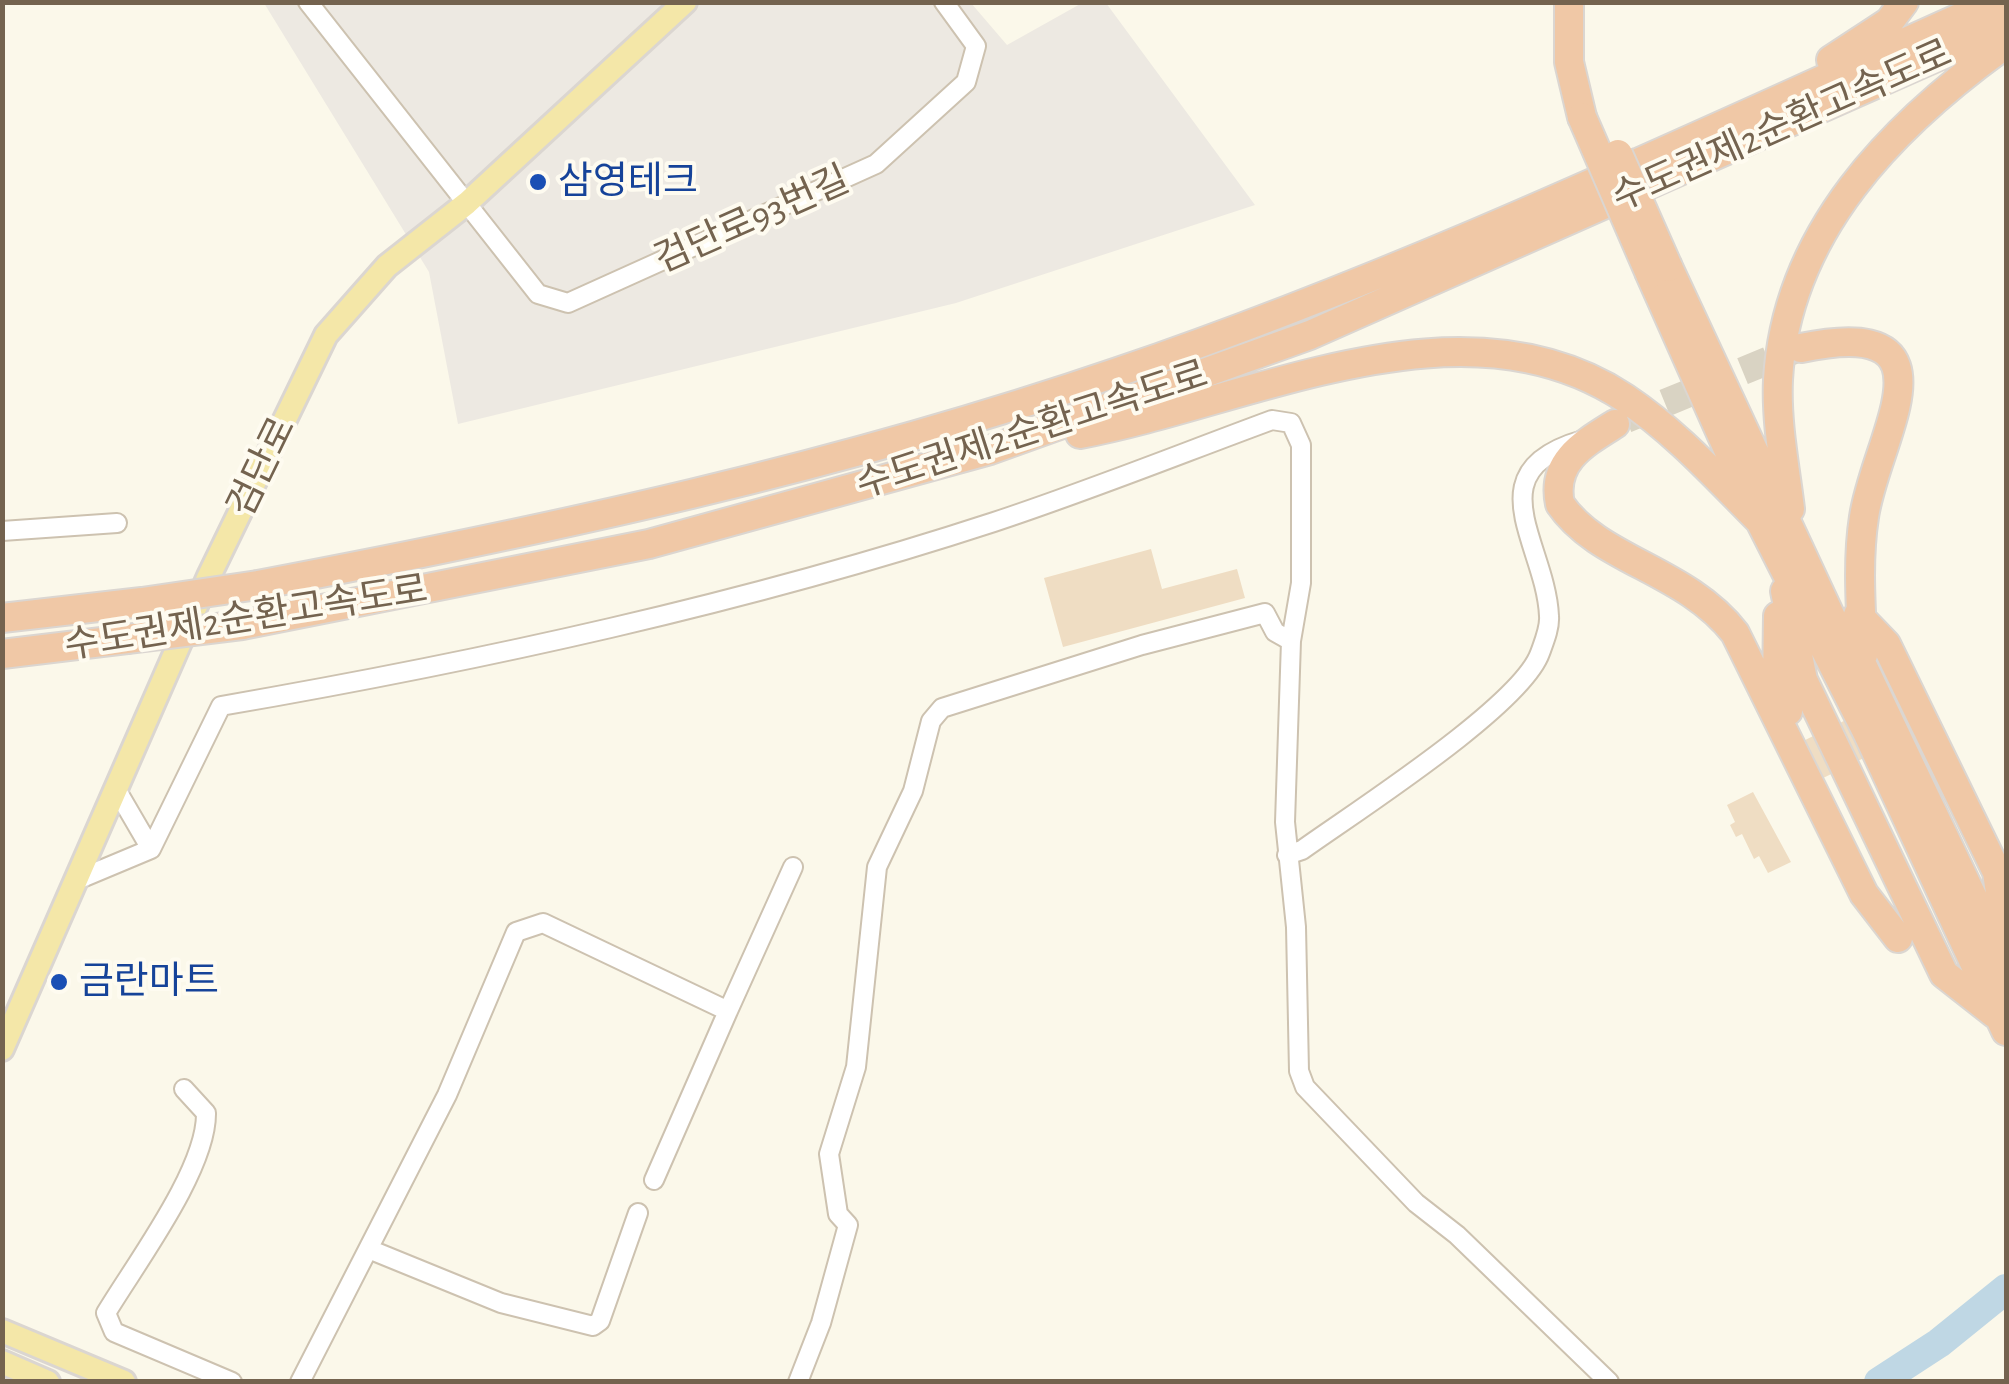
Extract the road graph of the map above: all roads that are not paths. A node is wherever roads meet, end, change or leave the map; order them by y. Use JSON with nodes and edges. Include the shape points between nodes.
{"nodes":[{"id":1,"x":308,"y":2,"type":"edge"},
{"id":2,"x":685,"y":2,"type":"edge"},
{"id":3,"x":944,"y":2,"type":"edge"},
{"id":4,"x":1568,"y":2,"type":"edge"},
{"id":5,"x":1587,"y":2,"type":"edge"},
{"id":6,"x":1904,"y":2,"type":"edge"},
{"id":7,"x":1995,"y":2,"type":"edge"},
{"id":8,"x":2006,"y":26,"type":"edge"},
{"id":9,"x":2006,"y":44,"type":"edge"},
{"id":10,"x":1591,"y":114,"type":"junction"},
{"id":11,"x":1719,"y":126,"type":"junction"},
{"id":12,"x":467,"y":202,"type":"junction"},
{"id":13,"x":1659,"y":270,"type":"junction"},
{"id":14,"x":1801,"y":348,"type":"tunnel mouth"},
{"id":15,"x":1604,"y":431,"type":"joint"},
{"id":16,"x":990,"y":450,"type":"junction"},
{"id":17,"x":1760,"y":521,"type":"junction"},
{"id":18,"x":117,"y":523,"type":"dead end"},
{"id":19,"x":2,"y":531,"type":"edge"},
{"id":20,"x":1792,"y":550,"type":"junction"},
{"id":21,"x":2,"y":618,"type":"edge"},
{"id":22,"x":1862,"y":639,"type":"junction"},
{"id":23,"x":1292,"y":641,"type":"junction"},
{"id":24,"x":2,"y":654,"type":"edge"},
{"id":25,"x":1865,"y":692,"type":"junction"},
{"id":26,"x":116,"y":789,"type":"junction"},
{"id":27,"x":151,"y":849,"type":"junction"},
{"id":28,"x":1287,"y":855,"type":"junction"},
{"id":29,"x":793,"y":867,"type":"dead end"},
{"id":30,"x":77,"y":880,"type":"junction"},
{"id":31,"x":2006,"y":934,"type":"edge"},
{"id":32,"x":1898,"y":938,"type":"junction"},
{"id":33,"x":2006,"y":964,"type":"edge"},
{"id":34,"x":1935,"y":967,"type":"junction"},
{"id":35,"x":2006,"y":978,"type":"edge"},
{"id":36,"x":728,"y":1011,"type":"junction"},
{"id":37,"x":2004,"y":1025,"type":"edge"},
{"id":38,"x":2,"y":1049,"type":"edge"},
{"id":39,"x":184,"y":1089,"type":"dead end"},
{"id":40,"x":654,"y":1180,"type":"dead end"},
{"id":41,"x":638,"y":1213,"type":"dead end"},
{"id":42,"x":371,"y":1250,"type":"junction"},
{"id":43,"x":6,"y":1329,"type":"edge"},
{"id":44,"x":2,"y":1362,"type":"edge"},
{"id":45,"x":48,"y":1382,"type":"edge"},
{"id":46,"x":124,"y":1382,"type":"edge"},
{"id":47,"x":232,"y":1382,"type":"edge"},
{"id":48,"x":300,"y":1382,"type":"edge"},
{"id":49,"x":798,"y":1382,"type":"edge"},
{"id":50,"x":1609,"y":1382,"type":"edge"}],
"edges":[{"from":1,"to":12,"type":"lane"},
{"from":2,"to":12,"type":"main road","name":"검단로"},
{"from":3,"to":12,"type":"lane","name":"검단로93번길","via":[[976,46],[966,82],[876,164],[568,303],[538,294]]},
{"from":4,"to":10,"type":"highway","via":[[1569,62]]},
{"from":5,"to":10,"type":"highway"},
{"from":6,"to":11,"type":"highway","via":[[1866,38]]},
{"from":7,"to":11,"type":"highway","name":"수도권제2순환고속도로"},
{"from":8,"to":16,"type":"highway","name":"수도권제2순환고속도로","via":[[1310,335]]},
{"from":9,"to":20,"type":"highway","via":[[1942,91],[1863,169],[1802,273],[1778,382]]},
{"from":10,"to":13,"type":"highway","bridge":true},
{"from":11,"to":21,"type":"highway","name":"수도권제2순환고속도로","bridge":true,"via":[[1310,301],[986,415],[652,506],[258,585]]},
{"from":12,"to":26,"type":"main road","name":"검단로","via":[[386,266],[326,335]]},
{"from":13,"to":17,"type":"highway"},
{"from":13,"to":20,"type":"highway"},
{"from":14,"to":22,"type":"highway","via":[[1865,342],[1888,356],[1901,386],[1864,516]]},
{"from":15,"to":28,"type":"lane","via":[[1535,463],[1522,496],[1550,617],[1530,676],[1424,763]]},
{"from":15,"to":32,"type":"highway","via":[[1571,454],[1560,472],[1560,504],[1578,528],[1718,611],[1735,633],[1864,894]]},
{"from":16,"to":17,"type":"highway","via":[[1196,408],[1365,360],[1487,353],[1584,376],[1622,396],[1665,426]]},
{"from":16,"to":24,"type":"highway","name":"수도권제2순환고속도로","bridge":true,"via":[[649,544],[242,625]]},
{"from":17,"to":20,"type":"highway"},
{"from":18,"to":19,"type":"lane"},
{"from":20,"to":22,"type":"highway"},
{"from":20,"to":22,"type":"highway"},
{"from":20,"to":25,"type":"highway"},
{"from":20,"to":32,"type":"highway","via":[[1778,690]]},
{"from":20,"to":34,"type":"highway","via":[[1802,680]]},
{"from":20,"to":37,"type":"highway","via":[[1868,734]]},
{"from":22,"to":25,"type":"highway"},
{"from":22,"to":31,"type":"highway","via":[[1886,644],[1996,872]]},
{"from":22,"to":33,"type":"highway","via":[[1883,666],[1981,878]]},
{"from":22,"to":35,"type":"highway"},
{"from":23,"to":27,"type":"lane","via":[[1301,582],[1301,445],[1291,423],[1272,420],[994,522],[861,562],[409,674],[221,706]]},
{"from":23,"to":28,"type":"lane"},
{"from":23,"to":49,"type":"lane","via":[[1275,632],[1265,613],[942,708],[931,721],[913,792],[877,866],[856,1067],[828,1154],[838,1214],[848,1225]]},
{"from":25,"to":35,"type":"highway"},
{"from":26,"to":27,"type":"lane"},
{"from":26,"to":30,"type":"main road","name":"검단로"},
{"from":27,"to":30,"type":"lane"},
{"from":28,"to":50,"type":"lane","via":[[1305,1086],[1416,1203]]},
{"from":29,"to":36,"type":"lane"},
{"from":30,"to":38,"type":"main road","name":"검단로"},
{"from":32,"to":34,"type":"highway"},
{"from":34,"to":37,"type":"highway"},
{"from":36,"to":40,"type":"lane"},
{"from":36,"to":42,"type":"lane","via":[[543,922],[516,932]]},
{"from":39,"to":47,"type":"lane","via":[[206,1113],[206,1136],[106,1314],[107,1324]]},
{"from":41,"to":42,"type":"lane","via":[[600,1321],[592,1326],[501,1302]]},
{"from":42,"to":48,"type":"lane"},
{"from":43,"to":46,"type":"main road"},
{"from":44,"to":45,"type":"main road"}]}
